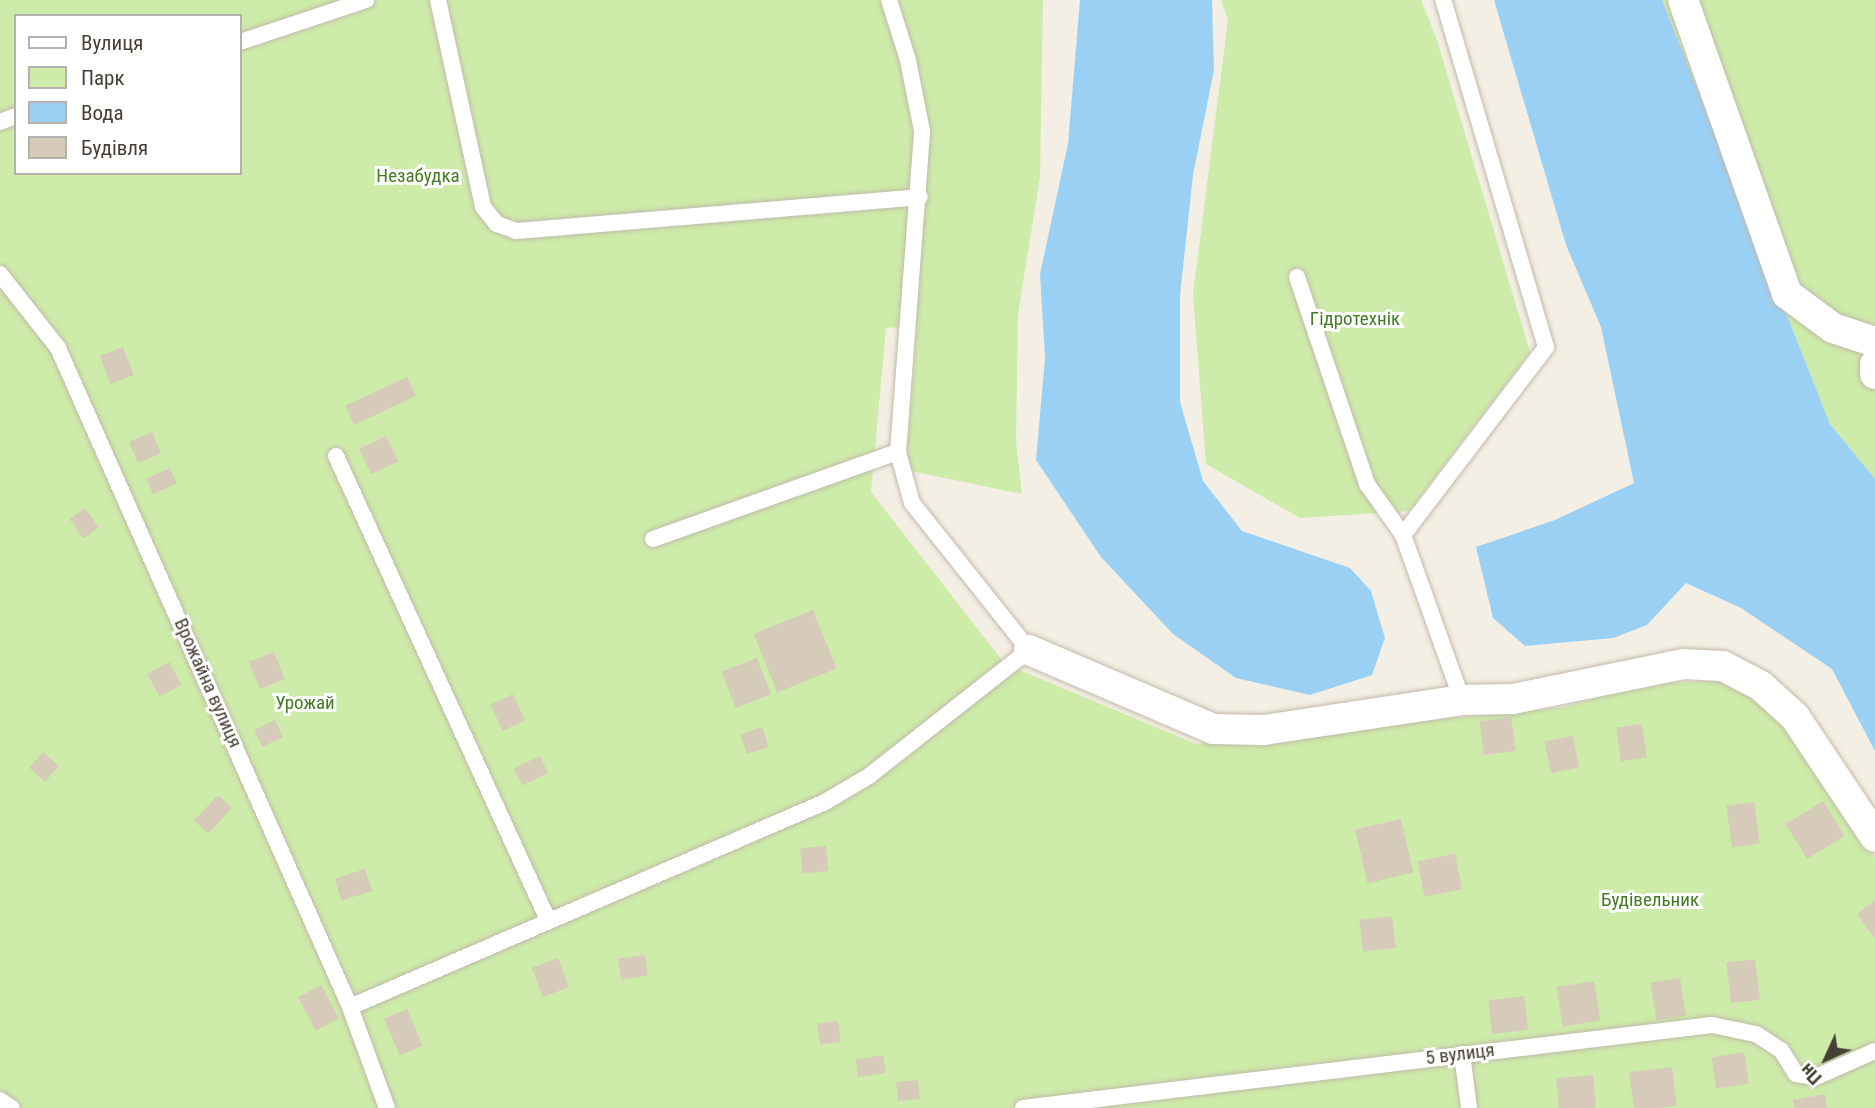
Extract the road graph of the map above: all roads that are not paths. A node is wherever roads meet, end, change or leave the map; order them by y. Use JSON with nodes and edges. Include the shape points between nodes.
{"nodes":[{"id":1,"x":366,"y":0,"type":"edge"},
{"id":2,"x":438,"y":0,"type":"edge"},
{"id":3,"x":888,"y":0,"type":"edge"},
{"id":4,"x":1443,"y":0,"type":"edge"},
{"id":5,"x":1683,"y":0,"type":"edge"},
{"id":6,"x":242,"y":41,"type":"edge"},
{"id":7,"x":920,"y":197,"type":"junction"},
{"id":8,"x":0,"y":274,"type":"edge"},
{"id":9,"x":1297,"y":277,"type":"dead end"},
{"id":10,"x":1875,"y":342,"type":"edge"},
{"id":11,"x":1875,"y":364,"type":"edge"},
{"id":12,"x":1875,"y":374,"type":"edge"},
{"id":13,"x":898,"y":452,"type":"junction"},
{"id":14,"x":336,"y":456,"type":"dead end"},
{"id":15,"x":1403,"y":535,"type":"junction"},
{"id":16,"x":653,"y":539,"type":"dead end"},
{"id":17,"x":1029,"y":650,"type":"junction"},
{"id":18,"x":1462,"y":700,"type":"junction"},
{"id":19,"x":1875,"y":837,"type":"edge"},
{"id":20,"x":548,"y":920,"type":"junction"},
{"id":21,"x":350,"y":1007,"type":"junction"},
{"id":22,"x":1875,"y":1051,"type":"edge"},
{"id":23,"x":1462,"y":1054,"type":"junction"},
{"id":24,"x":0,"y":1100,"type":"edge"},
{"id":25,"x":12,"y":1108,"type":"edge"},
{"id":26,"x":387,"y":1108,"type":"edge"},
{"id":27,"x":1023,"y":1108,"type":"edge"},
{"id":28,"x":1469,"y":1108,"type":"edge"}],
"edges":[{"from":1,"to":6,"type":"lane"},
{"from":2,"to":7,"type":"lane","via":[[483,207],[497,224],[516,231]]},
{"from":3,"to":7,"type":"lane","via":[[908,60],[922,131]]},
{"from":4,"to":15,"type":"lane","via":[[1546,347]]},
{"from":5,"to":10,"type":"street","via":[[1787,294],[1833,328]]},
{"from":7,"to":13,"type":"lane"},
{"from":8,"to":21,"type":"lane","name":"Врожайна вулиця","via":[[58,348]]},
{"from":9,"to":15,"type":"lane","via":[[1367,484]]},
{"from":11,"to":12,"type":"street"},
{"from":13,"to":16,"type":"lane"},
{"from":13,"to":17,"type":"lane","via":[[912,503]]},
{"from":14,"to":20,"type":"lane"},
{"from":15,"to":18,"type":"lane"},
{"from":17,"to":18,"type":"street","via":[[1213,729],[1264,730]]},
{"from":17,"to":20,"type":"lane","via":[[869,776],[825,802]]},
{"from":18,"to":19,"type":"street","via":[[1513,699],[1684,664],[1723,666],[1761,686],[1795,717]]},
{"from":20,"to":21,"type":"lane"},
{"from":21,"to":26,"type":"lane","name":"Врожайна вулиця"},
{"from":22,"to":23,"type":"lane","name":"5 вулиця","via":[[1816,1077],[1796,1074],[1781,1050],[1756,1034],[1712,1025]]},
{"from":23,"to":27,"type":"lane","name":"5 вулиця"},
{"from":23,"to":28,"type":"lane"},
{"from":24,"to":25,"type":"lane"}]}
